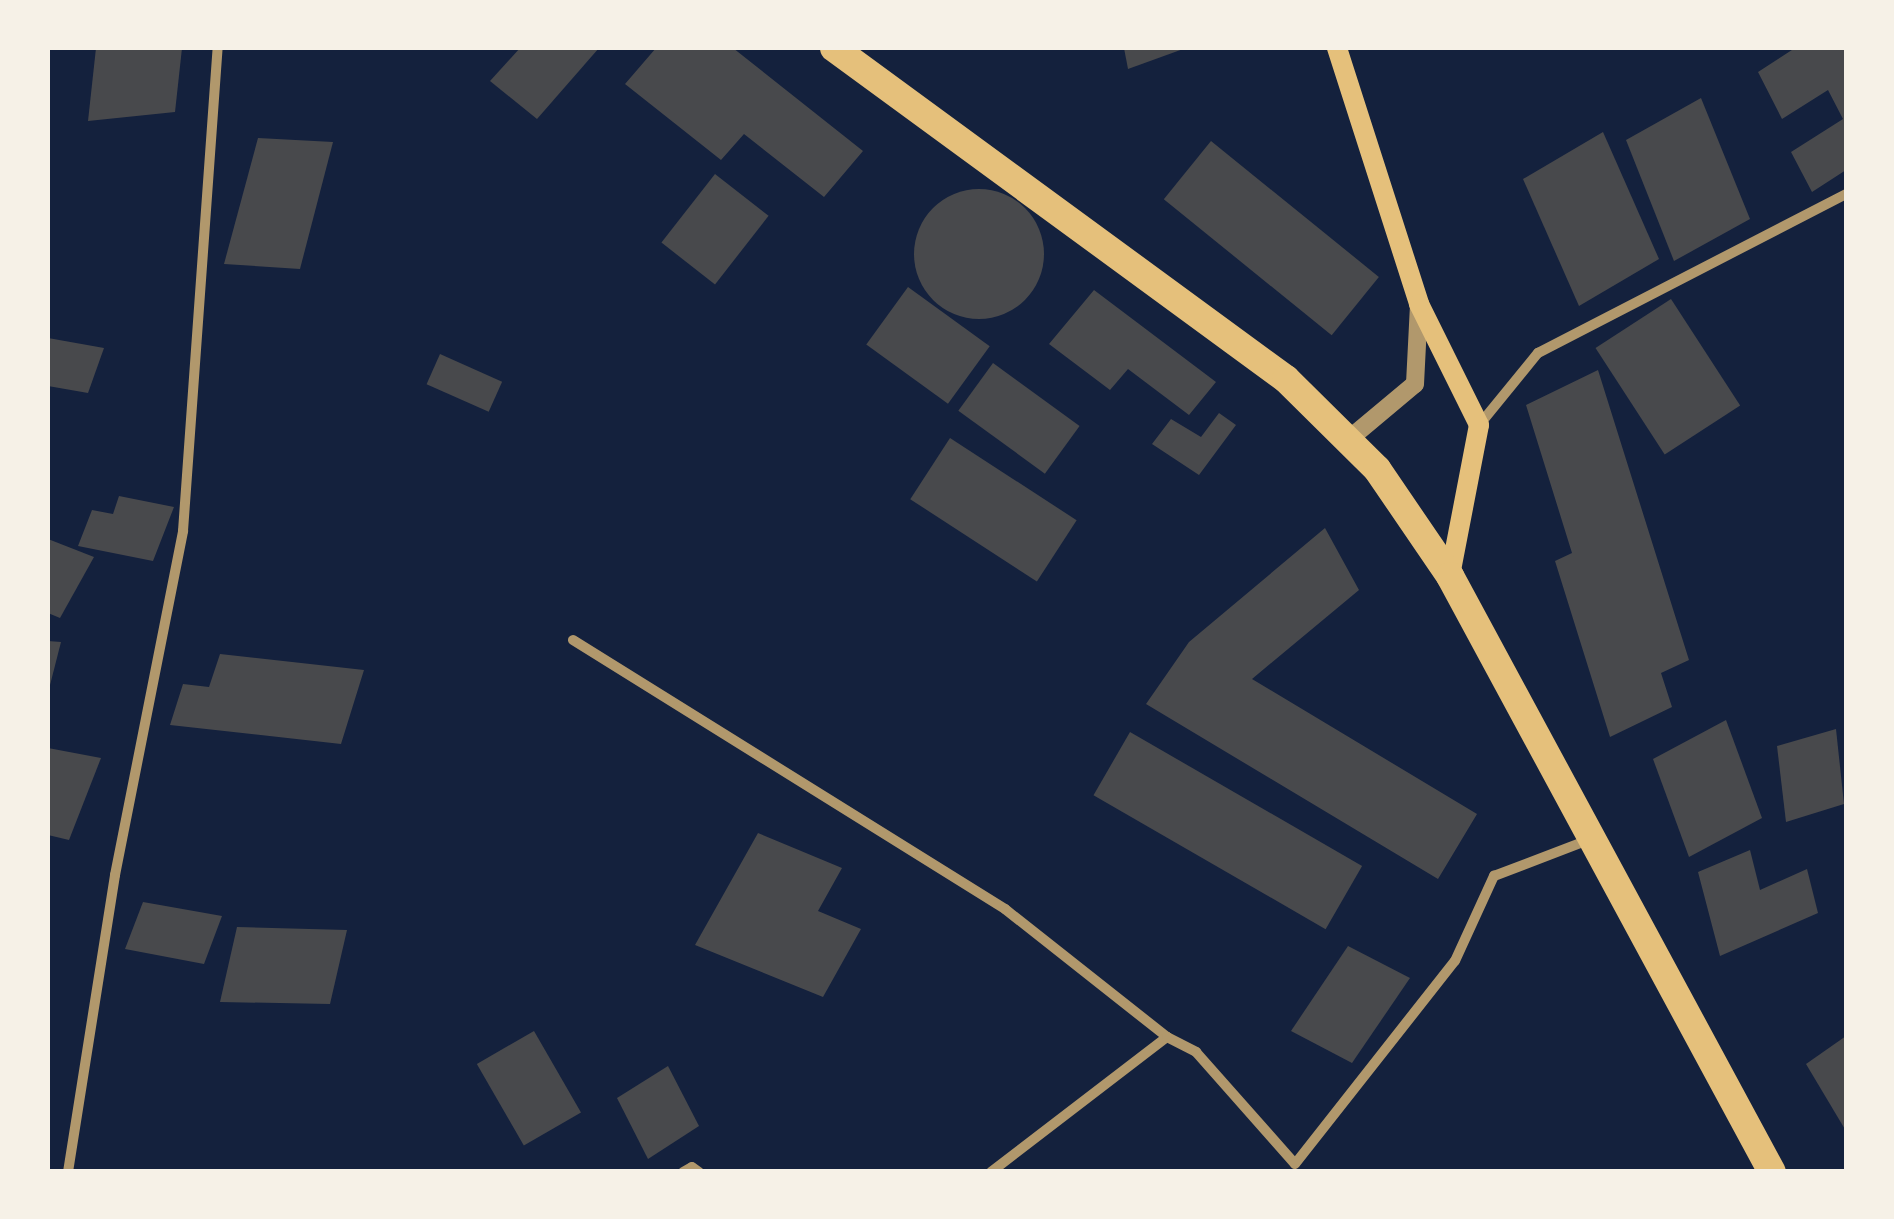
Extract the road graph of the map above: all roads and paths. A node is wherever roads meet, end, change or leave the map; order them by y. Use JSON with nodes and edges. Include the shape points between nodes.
{"nodes":[{"id":1,"x":218,"y":48,"type":"edge"},
{"id":2,"x":834,"y":48,"type":"edge"},
{"id":3,"x":1338,"y":48,"type":"edge"},
{"id":4,"x":1846,"y":194,"type":"edge"},
{"id":5,"x":1419,"y":304,"type":"junction"},
{"id":6,"x":1480,"y":424,"type":"junction"},
{"id":7,"x":1348,"y":440,"type":"junction"},
{"id":8,"x":1450,"y":576,"type":"junction"},
{"id":9,"x":573,"y":640,"type":"dead end"},
{"id":10,"x":1592,"y":839,"type":"junction"},
{"id":11,"x":1167,"y":1037,"type":"junction"},
{"id":12,"x":68,"y":1172,"type":"edge"},
{"id":13,"x":683,"y":1172,"type":"edge"},
{"id":14,"x":699,"y":1172,"type":"edge"},
{"id":15,"x":992,"y":1172,"type":"edge"},
{"id":16,"x":1772,"y":1172,"type":"edge"}],
"edges":[{"from":1,"to":12,"type":"street","via":[[184,532],[115,875]]},
{"from":2,"to":7,"type":"highway","via":[[1286,380]]},
{"from":3,"to":5,"type":"main road"},
{"from":4,"to":6,"type":"street","via":[[1538,353]]},
{"from":5,"to":6,"type":"main road"},
{"from":5,"to":7,"type":"street","via":[[1415,384]]},
{"from":6,"to":8,"type":"main road"},
{"from":7,"to":8,"type":"highway","via":[[1377,468]]},
{"from":8,"to":10,"type":"highway"},
{"from":9,"to":11,"type":"street","via":[[1005,909]]},
{"from":10,"to":11,"type":"street","via":[[1494,876],[1455,961],[1295,1164],[1196,1052]]},
{"from":10,"to":16,"type":"highway"},
{"from":11,"to":15,"type":"street"},
{"from":13,"to":14,"type":"street"}]}
